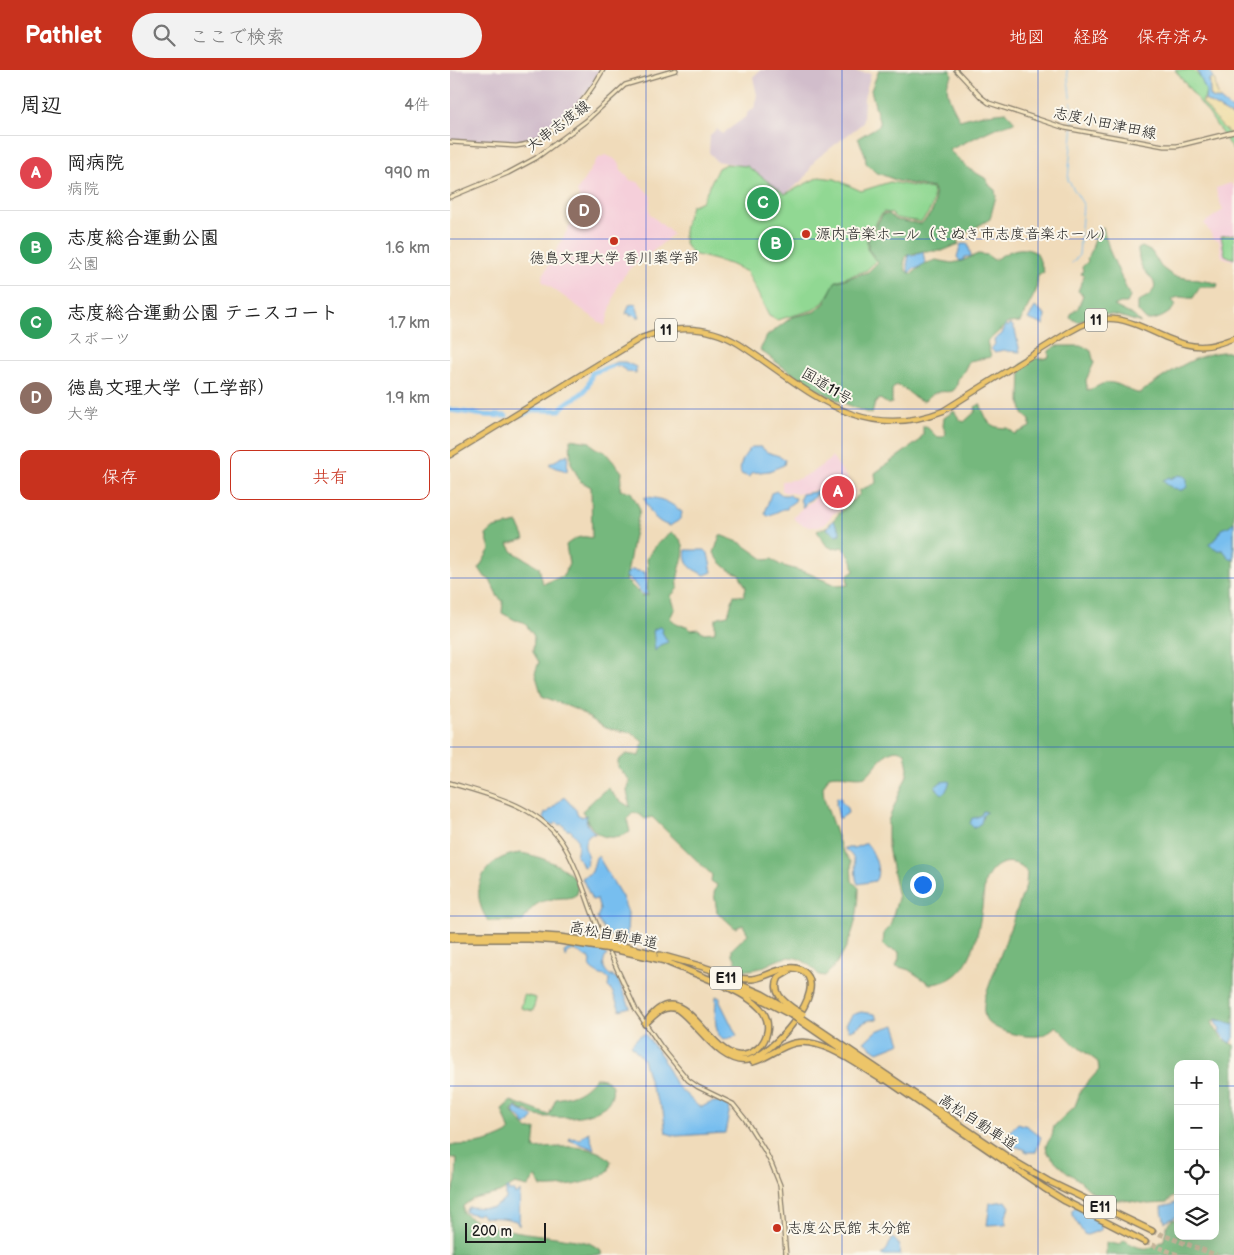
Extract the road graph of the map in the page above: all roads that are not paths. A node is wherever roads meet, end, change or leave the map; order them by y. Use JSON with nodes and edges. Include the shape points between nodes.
{"nodes":[{"id":1,"x":603,"y":70,"type":"edge"},
{"id":2,"x":676,"y":70,"type":"edge"},
{"id":3,"x":956,"y":70,"type":"edge"},
{"id":4,"x":1234,"y":132,"type":"edge"},
{"id":5,"x":450,"y":142,"type":"edge"},
{"id":6,"x":450,"y":197,"type":"edge"},
{"id":7,"x":1234,"y":338,"type":"edge"},
{"id":8,"x":450,"y":455,"type":"edge"},
{"id":9,"x":450,"y":783,"type":"edge"},
{"id":10,"x":450,"y":935,"type":"edge"},
{"id":11,"x":450,"y":939,"type":"edge"},
{"id":12,"x":559,"y":939,"type":"junction"},
{"id":13,"x":656,"y":956,"type":"junction"},
{"id":14,"x":667,"y":962,"type":"junction"},
{"id":15,"x":792,"y":1012,"type":"junction"},
{"id":16,"x":645,"y":1024,"type":"junction"},
{"id":17,"x":826,"y":1034,"type":"junction"},
{"id":18,"x":739,"y":1059,"type":"junction"},
{"id":19,"x":872,"y":1069,"type":"junction"},
{"id":20,"x":883,"y":1077,"type":"junction"},
{"id":21,"x":976,"y":1139,"type":"junction"},
{"id":22,"x":1152,"y":1231,"type":"tunnel mouth"},
{"id":23,"x":1145,"y":1242,"type":"tunnel mouth"},
{"id":24,"x":786,"y":1255,"type":"edge"}],
"edges":[{"from":1,"to":5,"type":"main road","name":"大串志度線","via":[[574,110],[538,140],[516,146]]},
{"from":2,"to":6,"type":"main road","name":"大串志度線","via":[[628,83],[586,122],[536,158]]},
{"from":3,"to":4,"type":"main road","name":"志度小田津田線","via":[[989,103],[1065,128],[1169,147]]},
{"from":7,"to":8,"type":"highway","name":"国道11号","number":"11","via":[[1196,346],[1173,341],[1124,320],[1106,318],[1091,321],[943,411],[923,418],[887,422],[862,418],[838,409],[724,336],[698,329],[672,329],[642,338]]},
{"from":9,"to":16,"type":"main road","via":[[512,802],[532,814],[559,838],[570,857],[602,938]]},
{"from":10,"to":12,"type":"highway","name":"高松自動車道","number":"E11","via":[[530,935]]},
{"from":11,"to":12,"type":"highway","name":"高松自動車道","number":"E11"},
{"from":12,"to":13,"type":"highway","name":"高松自動車道","number":"E11","bridge":true},
{"from":13,"to":14,"type":"highway","name":"高松自動車道","number":"E11"},
{"from":13,"to":15,"type":"highway","name":"高松自動車道","number":"E11","via":[[728,979]]},
{"from":13,"to":18,"type":"highway","via":[[745,979],[761,978],[790,968],[803,971],[810,981],[810,992],[788,1030],[761,1055],[749,1060]]},
{"from":14,"to":15,"type":"highway","name":"高松自動車道","number":"E11"},
{"from":14,"to":18,"type":"highway","via":[[726,987],[760,1007],[768,1025],[765,1039],[755,1050]]},
{"from":15,"to":17,"type":"highway","bridge":true},
{"from":15,"to":18,"type":"highway","via":[[776,988],[779,977],[787,971],[804,976],[808,986],[804,999],[782,1033],[766,1048]]},
{"from":16,"to":18,"type":"highway","via":[[661,1009],[677,1008],[726,1056]]},
{"from":16,"to":24,"type":"main road","via":[[686,1078],[732,1104],[759,1141],[780,1185]]},
{"from":17,"to":19,"type":"highway","name":"高松自動車道","number":"E11"},
{"from":17,"to":19,"type":"highway","name":"高松自動車道","number":"E11","via":[[851,1049]]},
{"from":18,"to":19,"type":"highway","via":[[754,1062],[789,1045],[806,1042],[826,1047]]},
{"from":19,"to":20,"type":"highway"},
{"from":19,"to":20,"type":"highway","name":"高松自動車道","number":"E11"},
{"from":20,"to":21,"type":"highway","name":"高松自動車道","number":"E11"},
{"from":20,"to":21,"type":"highway","name":"高松自動車道","number":"E11"},
{"from":21,"to":22,"type":"highway","name":"高松自動車道","number":"E11","via":[[1048,1181]]},
{"from":21,"to":23,"type":"highway","name":"高松自動車道","number":"E11","via":[[1065,1201]]}]}
